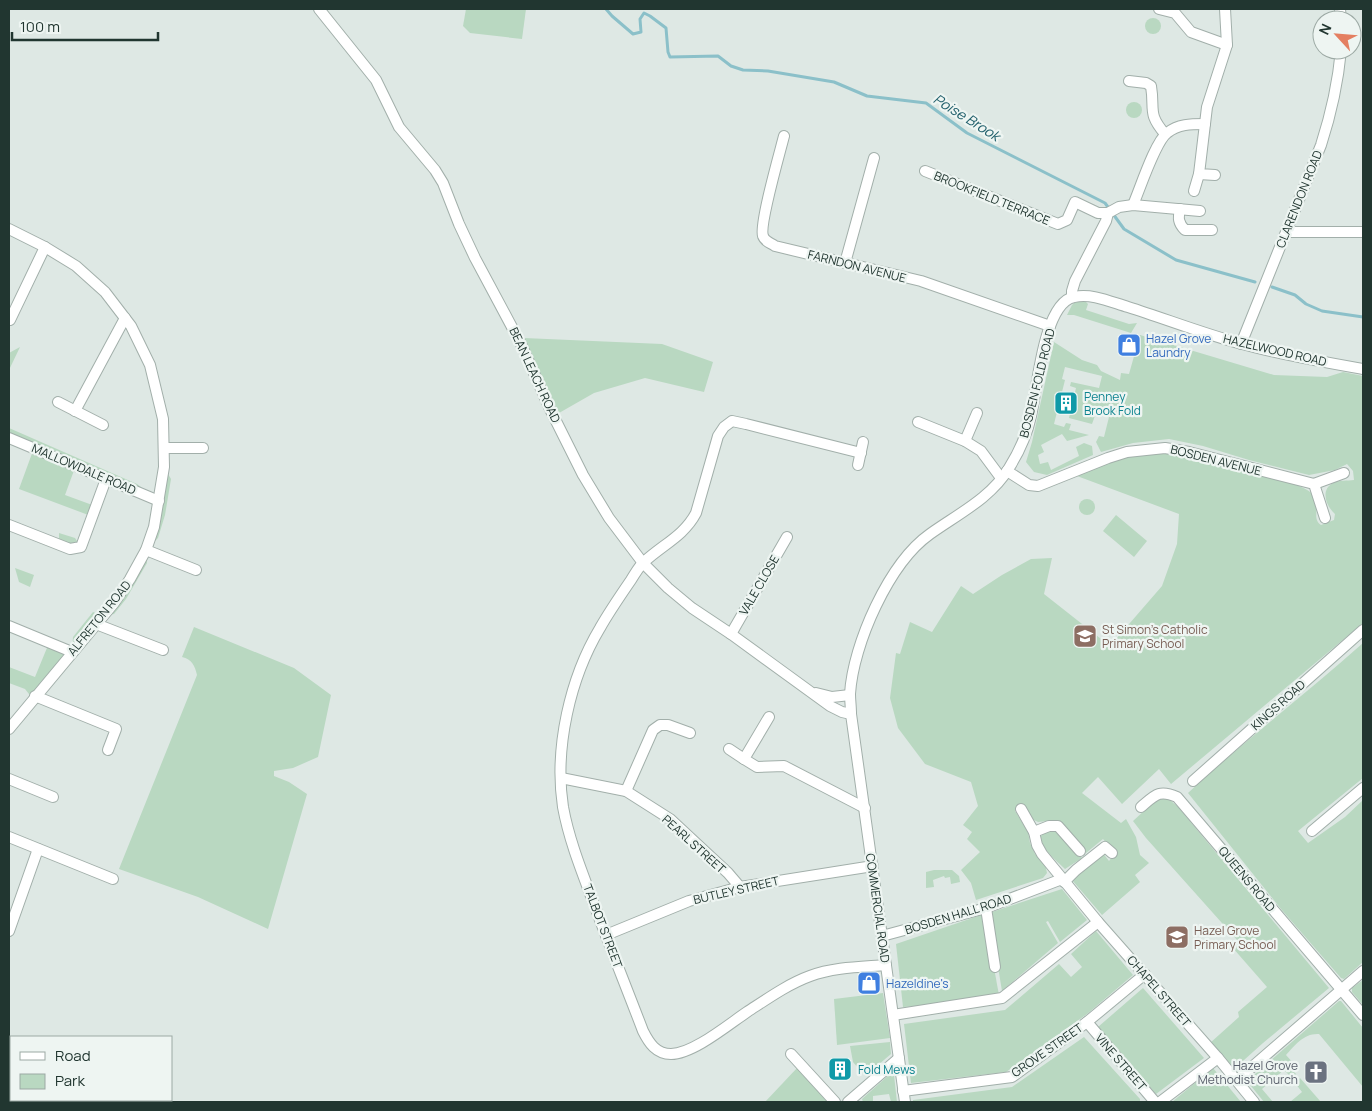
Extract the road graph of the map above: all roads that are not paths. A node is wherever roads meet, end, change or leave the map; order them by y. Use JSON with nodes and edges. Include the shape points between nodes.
{"nodes":[{"id":1,"x":319,"y":9,"type":"edge"},
{"id":2,"x":1158,"y":9,"type":"edge"},
{"id":3,"x":1225,"y":9,"type":"edge"},
{"id":4,"x":1227,"y":44,"type":"junction"},
{"id":5,"x":1340,"y":60,"type":"edge"},
{"id":6,"x":1129,"y":81,"type":"dead end"},
{"id":7,"x":1205,"y":124,"type":"junction"},
{"id":8,"x":1165,"y":134,"type":"junction"},
{"id":9,"x":784,"y":136,"type":"dead end"},
{"id":10,"x":874,"y":158,"type":"dead end"},
{"id":11,"x":925,"y":171,"type":"dead end"},
{"id":12,"x":1199,"y":174,"type":"junction"},
{"id":13,"x":1215,"y":175,"type":"dead end"},
{"id":14,"x":1194,"y":191,"type":"dead end"},
{"id":15,"x":1133,"y":205,"type":"junction"},
{"id":16,"x":1180,"y":209,"type":"junction"},
{"id":17,"x":1112,"y":211,"type":"junction"},
{"id":18,"x":1200,"y":211,"type":"dead end"},
{"id":19,"x":9,"y":229,"type":"edge"},
{"id":20,"x":1212,"y":230,"type":"dead end"},
{"id":21,"x":1286,"y":232,"type":"junction"},
{"id":22,"x":1363,"y":232,"type":"edge"},
{"id":23,"x":45,"y":248,"type":"junction"},
{"id":24,"x":846,"y":263,"type":"junction"},
{"id":25,"x":1072,"y":297,"type":"junction"},
{"id":26,"x":125,"y":318,"type":"junction"},
{"id":27,"x":10,"y":320,"type":"edge"},
{"id":28,"x":1050,"y":326,"type":"junction"},
{"id":29,"x":1241,"y":344,"type":"junction"},
{"id":30,"x":1363,"y":369,"type":"edge"},
{"id":31,"x":58,"y":402,"type":"dead end"},
{"id":32,"x":75,"y":411,"type":"junction"},
{"id":33,"x":977,"y":413,"type":"dead end"},
{"id":34,"x":918,"y":422,"type":"dead end"},
{"id":35,"x":104,"y":425,"type":"dead end"},
{"id":36,"x":9,"y":438,"type":"edge"},
{"id":37,"x":965,"y":441,"type":"junction"},
{"id":38,"x":863,"y":442,"type":"dead end"},
{"id":39,"x":164,"y":448,"type":"junction"},
{"id":40,"x":203,"y":448,"type":"dead end"},
{"id":41,"x":860,"y":453,"type":"junction"},
{"id":42,"x":858,"y":465,"type":"dead end"},
{"id":43,"x":1344,"y":473,"type":"dead end"},
{"id":44,"x":1004,"y":474,"type":"junction"},
{"id":45,"x":106,"y":478,"type":"junction"},
{"id":46,"x":1314,"y":484,"type":"junction"},
{"id":47,"x":159,"y":501,"type":"junction"},
{"id":48,"x":1326,"y":518,"type":"dead end"},
{"id":49,"x":9,"y":526,"type":"edge"},
{"id":50,"x":787,"y":537,"type":"dead end"},
{"id":51,"x":146,"y":550,"type":"junction"},
{"id":52,"x":643,"y":562,"type":"junction"},
{"id":53,"x":196,"y":570,"type":"dead end"},
{"id":54,"x":96,"y":624,"type":"junction"},
{"id":55,"x":9,"y":626,"type":"edge"},
{"id":56,"x":1363,"y":630,"type":"edge"},
{"id":57,"x":731,"y":634,"type":"junction"},
{"id":58,"x":163,"y":650,"type":"dead end"},
{"id":59,"x":72,"y":652,"type":"junction"},
{"id":60,"x":810,"y":692,"type":"junction"},
{"id":61,"x":850,"y":695,"type":"junction"},
{"id":62,"x":35,"y":696,"type":"junction"},
{"id":63,"x":851,"y":714,"type":"junction"},
{"id":64,"x":769,"y":717,"type":"dead end"},
{"id":65,"x":10,"y":726,"type":"edge"},
{"id":66,"x":690,"y":733,"type":"dead end"},
{"id":67,"x":108,"y":750,"type":"dead end"},
{"id":68,"x":729,"y":750,"type":"dead end"},
{"id":69,"x":744,"y":759,"type":"junction"},
{"id":70,"x":561,"y":778,"type":"junction"},
{"id":71,"x":9,"y":779,"type":"edge"},
{"id":72,"x":1193,"y":781,"type":"dead end"},
{"id":73,"x":1363,"y":788,"type":"edge"},
{"id":74,"x":626,"y":791,"type":"junction"},
{"id":75,"x":53,"y":797,"type":"dead end"},
{"id":76,"x":1142,"y":807,"type":"dead end"},
{"id":77,"x":865,"y":808,"type":"junction"},
{"id":78,"x":1020,"y":809,"type":"dead end"},
{"id":79,"x":1312,"y":831,"type":"dead end"},
{"id":80,"x":1034,"y":832,"type":"junction"},
{"id":81,"x":9,"y":837,"type":"edge"},
{"id":82,"x":38,"y":849,"type":"junction"},
{"id":83,"x":1080,"y":851,"type":"dead end"},
{"id":84,"x":1112,"y":853,"type":"dead end"},
{"id":85,"x":873,"y":866,"type":"junction"},
{"id":86,"x":113,"y":879,"type":"dead end"},
{"id":87,"x":1063,"y":881,"type":"junction"},
{"id":88,"x":740,"y":887,"type":"junction"},
{"id":89,"x":986,"y":908,"type":"junction"},
{"id":90,"x":1098,"y":922,"type":"junction"},
{"id":91,"x":9,"y":931,"type":"edge"},
{"id":92,"x":606,"y":935,"type":"junction"},
{"id":93,"x":882,"y":936,"type":"junction"},
{"id":94,"x":886,"y":965,"type":"junction"},
{"id":95,"x":995,"y":967,"type":"dead end"},
{"id":96,"x":1363,"y":971,"type":"edge"},
{"id":97,"x":1145,"y":974,"type":"junction"},
{"id":98,"x":1342,"y":990,"type":"junction"},
{"id":99,"x":893,"y":1015,"type":"junction"},
{"id":100,"x":1363,"y":1015,"type":"edge"},
{"id":101,"x":1087,"y":1022,"type":"junction"},
{"id":102,"x":791,"y":1054,"type":"dead end"},
{"id":103,"x":899,"y":1058,"type":"junction"},
{"id":104,"x":1218,"y":1058,"type":"junction"},
{"id":105,"x":1237,"y":1080,"type":"junction"},
{"id":106,"x":903,"y":1091,"type":"junction"},
{"id":107,"x":835,"y":1102,"type":"edge"},
{"id":108,"x":848,"y":1102,"type":"edge"},
{"id":109,"x":904,"y":1102,"type":"edge"},
{"id":110,"x":1156,"y":1102,"type":"edge"},
{"id":111,"x":1160,"y":1102,"type":"edge"},
{"id":112,"x":1254,"y":1102,"type":"edge"}],
"edges":[{"from":1,"to":52,"type":"street","name":"BEAN LEACH ROAD","via":[[376,80],[399,127],[443,183],[459,224],[584,475],[609,518]]},
{"from":2,"to":4,"type":"street","via":[[1175,13],[1191,32]]},
{"from":3,"to":4,"type":"street"},
{"from":4,"to":7,"type":"street","via":[[1207,107]]},
{"from":5,"to":21,"type":"street","name":"CLARENDON ROAD","via":[[1321,145]]},
{"from":6,"to":8,"type":"street","via":[[1151,86],[1153,116]]},
{"from":7,"to":8,"type":"street","via":[[1190,124]]},
{"from":7,"to":12,"type":"street"},
{"from":8,"to":15,"type":"street"},
{"from":9,"to":24,"type":"street","name":"FARNDON AVENUE","via":[[762,235],[775,246]]},
{"from":10,"to":24,"type":"street"},
{"from":11,"to":17,"type":"street","name":"BROOKFIELD TERRACE","via":[[1058,224],[1067,220],[1075,202],[1098,213]]},
{"from":12,"to":13,"type":"street"},
{"from":12,"to":14,"type":"street"},
{"from":15,"to":16,"type":"street"},
{"from":15,"to":17,"type":"street"},
{"from":16,"to":18,"type":"street"},
{"from":16,"to":20,"type":"street","via":[[1178,218],[1185,230]]},
{"from":17,"to":25,"type":"street","via":[[1075,281]]},
{"from":19,"to":23,"type":"street","name":"ALFRETON ROAD"},
{"from":21,"to":22,"type":"street"},
{"from":21,"to":29,"type":"street","name":"CLARENDON ROAD"},
{"from":23,"to":26,"type":"street","name":"ALFRETON ROAD","via":[[83,272],[105,292]]},
{"from":23,"to":27,"type":"street"},
{"from":24,"to":28,"type":"street","name":"FARNDON AVENUE","via":[[921,281]]},
{"from":25,"to":28,"type":"street","name":"BOSDEN FOLD ROAD","via":[[1058,309]]},
{"from":25,"to":29,"type":"street","name":"HAZELWOOD ROAD","via":[[1090,296]]},
{"from":26,"to":32,"type":"street"},
{"from":26,"to":39,"type":"street","name":"ALFRETON ROAD","via":[[150,365],[163,419]]},
{"from":28,"to":44,"type":"street","name":"BOSDEN FOLD ROAD","via":[[1031,417],[1020,449]]},
{"from":29,"to":30,"type":"street","name":"HAZELWOOD ROAD"},
{"from":31,"to":32,"type":"street"},
{"from":32,"to":35,"type":"street"},
{"from":33,"to":37,"type":"street"},
{"from":34,"to":37,"type":"street","name":"BOSDEN AVENUE"},
{"from":36,"to":45,"type":"street","name":"MALLOWDALE ROAD"},
{"from":37,"to":44,"type":"street","name":"BOSDEN AVENUE","via":[[981,451]]},
{"from":38,"to":41,"type":"street"},
{"from":39,"to":40,"type":"street"},
{"from":39,"to":47,"type":"street","name":"ALFRETON ROAD"},
{"from":41,"to":42,"type":"street"},
{"from":41,"to":52,"type":"street","name":"TALBOT STREET","via":[[732,422],[718,436],[690,525]]},
{"from":43,"to":46,"type":"street"},
{"from":44,"to":46,"type":"street","name":"BOSDEN AVENUE","via":[[1038,486],[1127,452],[1165,448]]},
{"from":44,"to":61,"type":"street","name":"BOSDEN FOLD ROAD","via":[[971,507],[930,533],[904,559],[880,596],[869,621]]},
{"from":45,"to":47,"type":"street","name":"MALLOWDALE ROAD"},
{"from":45,"to":49,"type":"street","via":[[81,547],[70,549]]},
{"from":46,"to":48,"type":"street"},
{"from":47,"to":51,"type":"street","name":"ALFRETON ROAD"},
{"from":50,"to":57,"type":"street","name":"VALE CLOSE"},
{"from":51,"to":53,"type":"street"},
{"from":51,"to":54,"type":"street","name":"ALFRETON ROAD","via":[[122,593]]},
{"from":52,"to":57,"type":"street","name":"BEAN LEACH ROAD","via":[[692,608]]},
{"from":52,"to":70,"type":"street","name":"TALBOT STREET","via":[[587,651],[576,680],[563,734]]},
{"from":54,"to":58,"type":"street"},
{"from":54,"to":59,"type":"street","name":"ALFRETON ROAD"},
{"from":55,"to":59,"type":"street"},
{"from":56,"to":72,"type":"street","name":"KINGS ROAD"},
{"from":57,"to":60,"type":"street","name":"BEAN LEACH ROAD"},
{"from":59,"to":62,"type":"street","name":"ALFRETON ROAD"},
{"from":60,"to":61,"type":"street","name":"BEAN LEACH ROAD","via":[[832,697]]},
{"from":60,"to":63,"type":"street","name":"BEAN LEACH ROAD","via":[[830,706]]},
{"from":61,"to":63,"type":"street","name":"BOSDEN FOLD ROAD"},
{"from":62,"to":65,"type":"street","name":"ALFRETON ROAD"},
{"from":62,"to":67,"type":"street","via":[[116,729]]},
{"from":63,"to":77,"type":"street","name":"COMMERCIAL ROAD"},
{"from":64,"to":69,"type":"street"},
{"from":66,"to":74,"type":"street","via":[[668,725],[660,725],[653,730]]},
{"from":68,"to":69,"type":"street"},
{"from":69,"to":77,"type":"street","via":[[757,767],[784,766]]},
{"from":70,"to":74,"type":"street","name":"PEARL STREET"},
{"from":70,"to":92,"type":"street","name":"TALBOT STREET","via":[[568,829]]},
{"from":71,"to":75,"type":"street"},
{"from":73,"to":79,"type":"street"},
{"from":74,"to":88,"type":"street","name":"PEARL STREET","via":[[670,819]]},
{"from":76,"to":98,"type":"street","name":"QUEENS ROAD","via":[[1157,794],[1167,792],[1177,797]]},
{"from":77,"to":85,"type":"street","name":"COMMERCIAL ROAD"},
{"from":78,"to":80,"type":"street","name":"CHAPEL STREET"},
{"from":80,"to":83,"type":"street","via":[[1058,826]]},
{"from":80,"to":87,"type":"street","name":"CHAPEL STREET","via":[[1042,854]]},
{"from":81,"to":82,"type":"street"},
{"from":82,"to":86,"type":"street"},
{"from":82,"to":91,"type":"street"},
{"from":84,"to":87,"type":"street","via":[[1104,847]]},
{"from":85,"to":88,"type":"street","name":"BUTLEY STREET"},
{"from":85,"to":93,"type":"street","name":"COMMERCIAL ROAD"},
{"from":87,"to":89,"type":"street","name":"BOSDEN HALL ROAD"},
{"from":87,"to":90,"type":"street","name":"CHAPEL STREET"},
{"from":88,"to":92,"type":"street","name":"BUTLEY STREET","via":[[689,901]]},
{"from":89,"to":93,"type":"street","name":"BOSDEN HALL ROAD"},
{"from":89,"to":95,"type":"street"},
{"from":90,"to":97,"type":"street","name":"CHAPEL STREET"},
{"from":90,"to":99,"type":"street","via":[[1002,998]]},
{"from":92,"to":94,"type":"street","name":"TALBOT STREET","via":[[650,1044],[670,1054],[692,1048],[778,992],[810,976]]},
{"from":93,"to":94,"type":"street","name":"COMMERCIAL ROAD"},
{"from":94,"to":99,"type":"street","name":"COMMERCIAL ROAD"},
{"from":96,"to":98,"type":"street"},
{"from":97,"to":101,"type":"street","name":"GROVE STREET"},
{"from":97,"to":104,"type":"street","name":"CHAPEL STREET"},
{"from":98,"to":100,"type":"street","name":"QUEENS ROAD"},
{"from":98,"to":105,"type":"street"},
{"from":99,"to":103,"type":"street","name":"COMMERCIAL ROAD"},
{"from":101,"to":106,"type":"street","name":"GROVE STREET","via":[[1012,1077]]},
{"from":101,"to":110,"type":"street","name":"VINE STREET"},
{"from":102,"to":107,"type":"street"},
{"from":103,"to":106,"type":"street","name":"COMMERCIAL ROAD"},
{"from":103,"to":108,"type":"street"},
{"from":104,"to":105,"type":"street","name":"CHAPEL STREET"},
{"from":104,"to":111,"type":"street"},
{"from":105,"to":112,"type":"street","name":"CHAPEL STREET"},
{"from":106,"to":109,"type":"street","name":"COMMERCIAL ROAD"}]}
